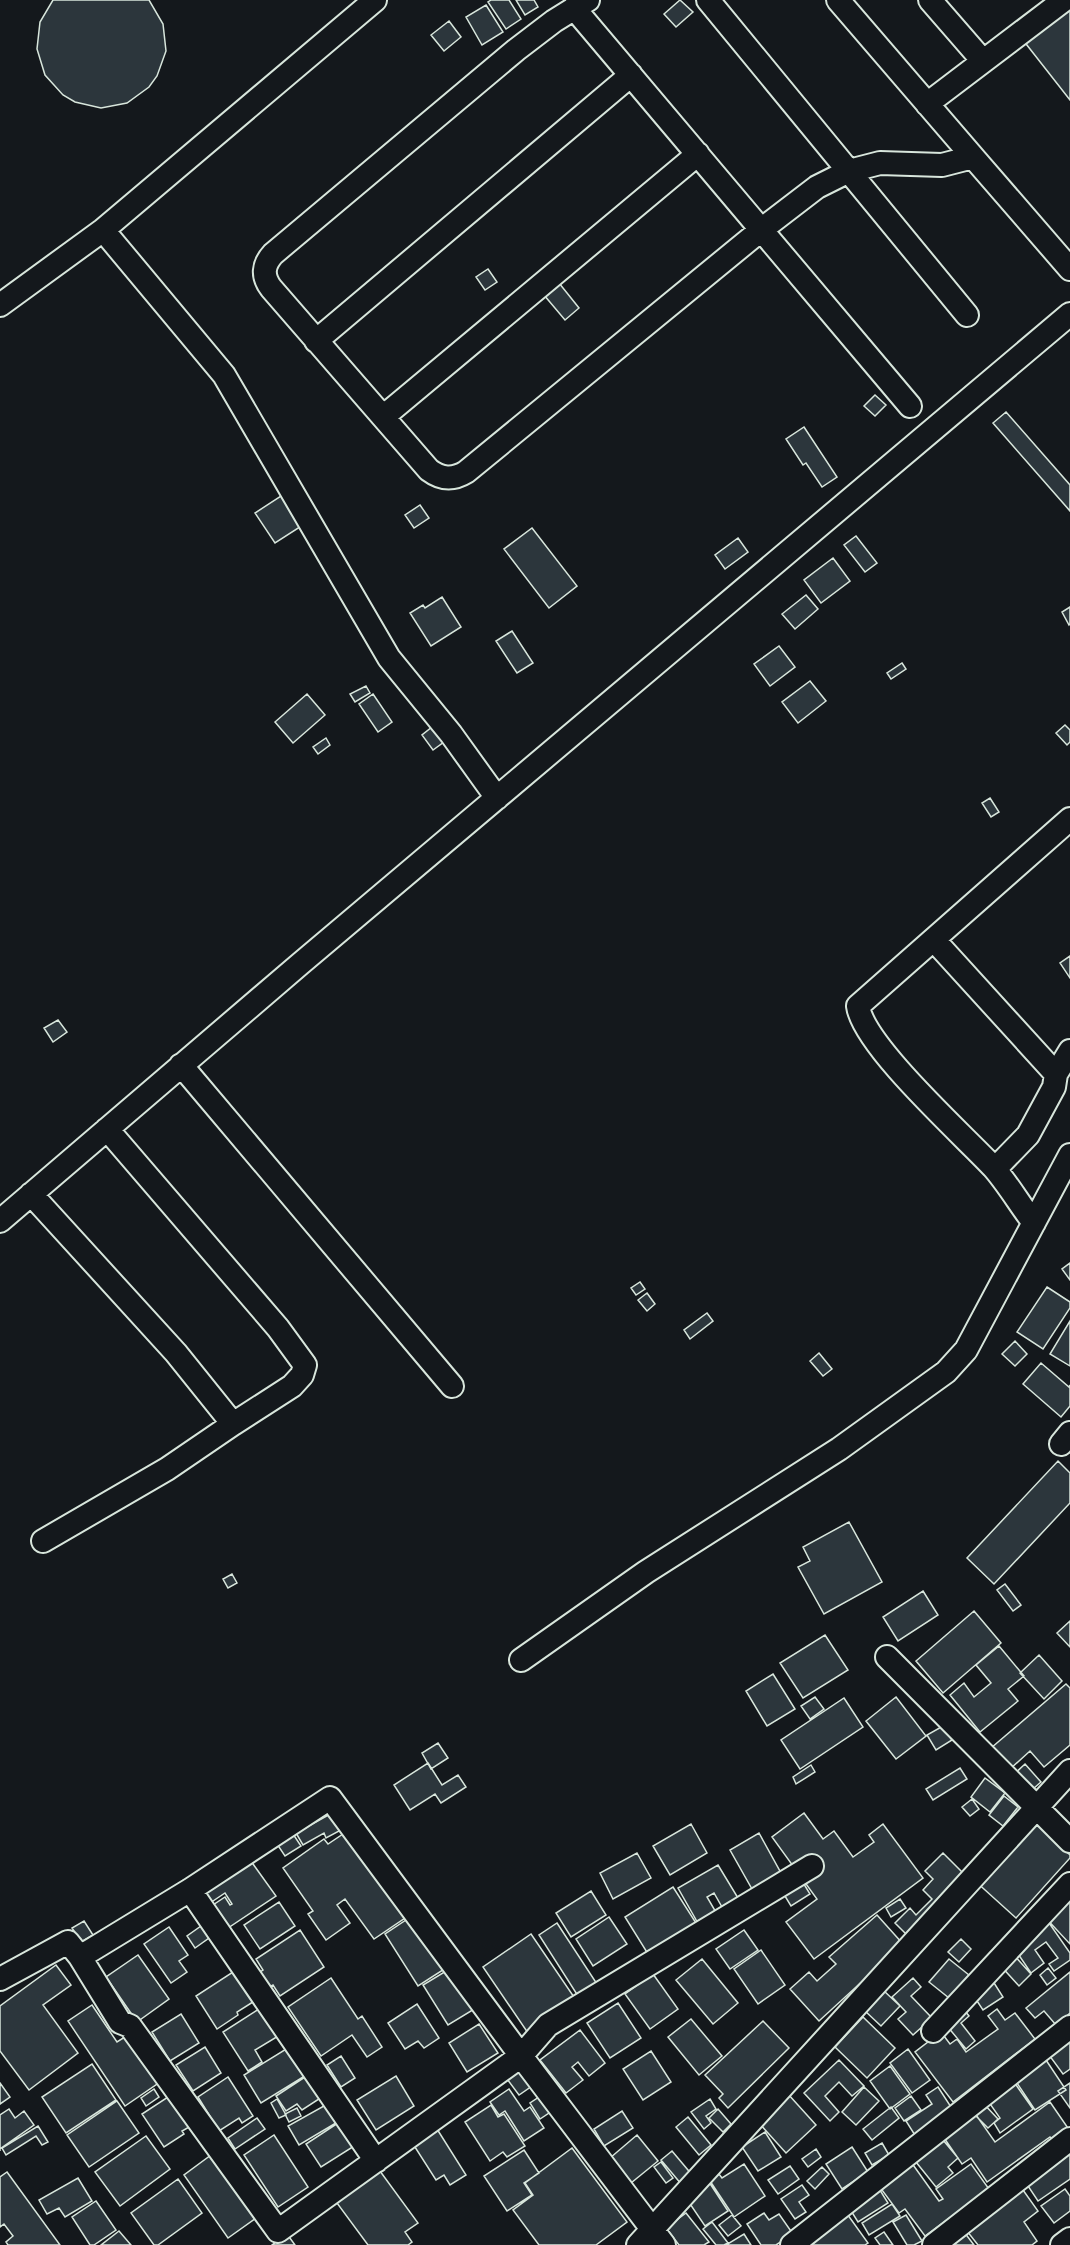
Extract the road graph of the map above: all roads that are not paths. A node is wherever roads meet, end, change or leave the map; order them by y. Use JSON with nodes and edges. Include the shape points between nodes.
{"nodes":[{"id":1,"x":375,"y":0,"type":"edge"},
{"id":2,"x":708,"y":0,"type":"edge"},
{"id":3,"x":838,"y":0,"type":"edge"},
{"id":4,"x":930,"y":0,"type":"edge"},
{"id":5,"x":1056,"y":2,"type":"edge"},
{"id":6,"x":581,"y":4,"type":"edge"},
{"id":7,"x":983,"y":61,"type":"junction"},
{"id":8,"x":631,"y":75,"type":"junction"},
{"id":9,"x":927,"y":104,"type":"junction"},
{"id":10,"x":698,"y":154,"type":"junction"},
{"id":11,"x":973,"y":157,"type":"junction"},
{"id":12,"x":849,"y":171,"type":"junction"},
{"id":13,"x":103,"y":230,"type":"junction"},
{"id":14,"x":761,"y":230,"type":"junction"},
{"id":15,"x":1070,"y":269,"type":"edge"},
{"id":16,"x":0,"y":306,"type":"edge"},
{"id":17,"x":1070,"y":314,"type":"edge"},
{"id":18,"x":967,"y":315,"type":"dead end"},
{"id":19,"x":316,"y":341,"type":"junction"},
{"id":20,"x":910,"y":406,"type":"dead end"},
{"id":21,"x":383,"y":417,"type":"junction"},
{"id":22,"x":497,"y":798,"type":"junction"},
{"id":23,"x":1070,"y":819,"type":"edge"},
{"id":24,"x":934,"y":940,"type":"junction"},
{"id":25,"x":1070,"y":1051,"type":"edge"},
{"id":26,"x":181,"y":1065,"type":"junction"},
{"id":27,"x":1056,"y":1074,"type":"junction"},
{"id":28,"x":107,"y":1129,"type":"junction"},
{"id":29,"x":1070,"y":1155,"type":"edge"},
{"id":30,"x":995,"y":1170,"type":"junction"},
{"id":31,"x":31,"y":1194,"type":"junction"},
{"id":32,"x":0,"y":1221,"type":"edge"},
{"id":33,"x":1034,"y":1223,"type":"junction"},
{"id":34,"x":452,"y":1386,"type":"dead end"},
{"id":35,"x":232,"y":1424,"type":"junction"},
{"id":36,"x":43,"y":1540,"type":"dead end"},
{"id":37,"x":887,"y":1657,"type":"dead end"},
{"id":38,"x":520,"y":1660,"type":"dead end"},
{"id":39,"x":1070,"y":1771,"type":"edge"},
{"id":40,"x":1036,"y":1808,"type":"junction"},
{"id":41,"x":1070,"y":1841,"type":"edge"},
{"id":42,"x":812,"y":1866,"type":"dead end"},
{"id":43,"x":1070,"y":1884,"type":"edge"},
{"id":44,"x":190,"y":1890,"type":"junction"},
{"id":45,"x":80,"y":1957,"type":"junction"},
{"id":46,"x":0,"y":1979,"type":"edge"},
{"id":47,"x":1070,"y":2027,"type":"edge"},
{"id":48,"x":933,"y":2031,"type":"dead end"},
{"id":49,"x":521,"y":2056,"type":"junction"},
{"id":50,"x":1070,"y":2139,"type":"edge"},
{"id":51,"x":376,"y":2161,"type":"junction"},
{"id":52,"x":1070,"y":2239,"type":"edge"},
{"id":53,"x":652,"y":2240,"type":"edge"},
{"id":54,"x":792,"y":2245,"type":"edge"},
{"id":55,"x":934,"y":2245,"type":"edge"},
{"id":56,"x":1062,"y":2245,"type":"edge"}],
"edges":[{"from":1,"to":13,"type":"street"},
{"from":2,"to":12,"type":"street"},
{"from":3,"to":9,"type":"street"},
{"from":4,"to":7,"type":"street"},
{"from":5,"to":7,"type":"street"},
{"from":6,"to":8,"type":"street"},
{"from":6,"to":19,"type":"street","via":[[516,50],[268,259],[266,281]]},
{"from":7,"to":9,"type":"street"},
{"from":8,"to":10,"type":"street"},
{"from":8,"to":19,"type":"street"},
{"from":9,"to":11,"type":"street"},
{"from":10,"to":14,"type":"street"},
{"from":10,"to":21,"type":"street"},
{"from":11,"to":12,"type":"street","via":[[942,165],[880,163]]},
{"from":11,"to":15,"type":"street"},
{"from":12,"to":14,"type":"street","via":[[817,187]]},
{"from":12,"to":18,"type":"street"},
{"from":13,"to":16,"type":"street"},
{"from":13,"to":22,"type":"street","via":[[224,375],[389,658]]},
{"from":14,"to":20,"type":"street"},
{"from":14,"to":21,"type":"street","via":[[460,475],[447,478],[434,474]]},
{"from":17,"to":22,"type":"street"},
{"from":19,"to":21,"type":"street"},
{"from":22,"to":26,"type":"street"},
{"from":23,"to":24,"type":"street"},
{"from":24,"to":27,"type":"street"},
{"from":24,"to":30,"type":"street","via":[[858,1006],[859,1016],[881,1050]]},
{"from":25,"to":27,"type":"street"},
{"from":26,"to":28,"type":"street"},
{"from":26,"to":34,"type":"street"},
{"from":27,"to":30,"type":"street","via":[[1054,1087],[1028,1135]]},
{"from":28,"to":31,"type":"street"},
{"from":28,"to":35,"type":"street","via":[[278,1328],[305,1365],[303,1375],[292,1386]]},
{"from":29,"to":33,"type":"street"},
{"from":30,"to":33,"type":"street"},
{"from":31,"to":32,"type":"street"},
{"from":31,"to":35,"type":"street","via":[[176,1353]]},
{"from":33,"to":38,"type":"street","via":[[966,1350],[946,1372],[839,1449],[646,1572]]},
{"from":35,"to":36,"type":"street","via":[[167,1469]]},
{"from":37,"to":40,"type":"street"},
{"from":39,"to":40,"type":"street"},
{"from":40,"to":41,"type":"street"},
{"from":40,"to":53,"type":"street"},
{"from":42,"to":49,"type":"street","via":[[548,2025]]},
{"from":43,"to":48,"type":"street"},
{"from":44,"to":45,"type":"street"},
{"from":44,"to":49,"type":"street","via":[[330,1798]]},
{"from":44,"to":51,"type":"street"},
{"from":45,"to":46,"type":"street","via":[[68,1942]]},
{"from":45,"to":51,"type":"street","via":[[120,2022],[130,2026],[278,2230]]},
{"from":47,"to":54,"type":"street"},
{"from":49,"to":51,"type":"street"},
{"from":49,"to":53,"type":"street"},
{"from":50,"to":55,"type":"street"},
{"from":52,"to":56,"type":"street"}]}
